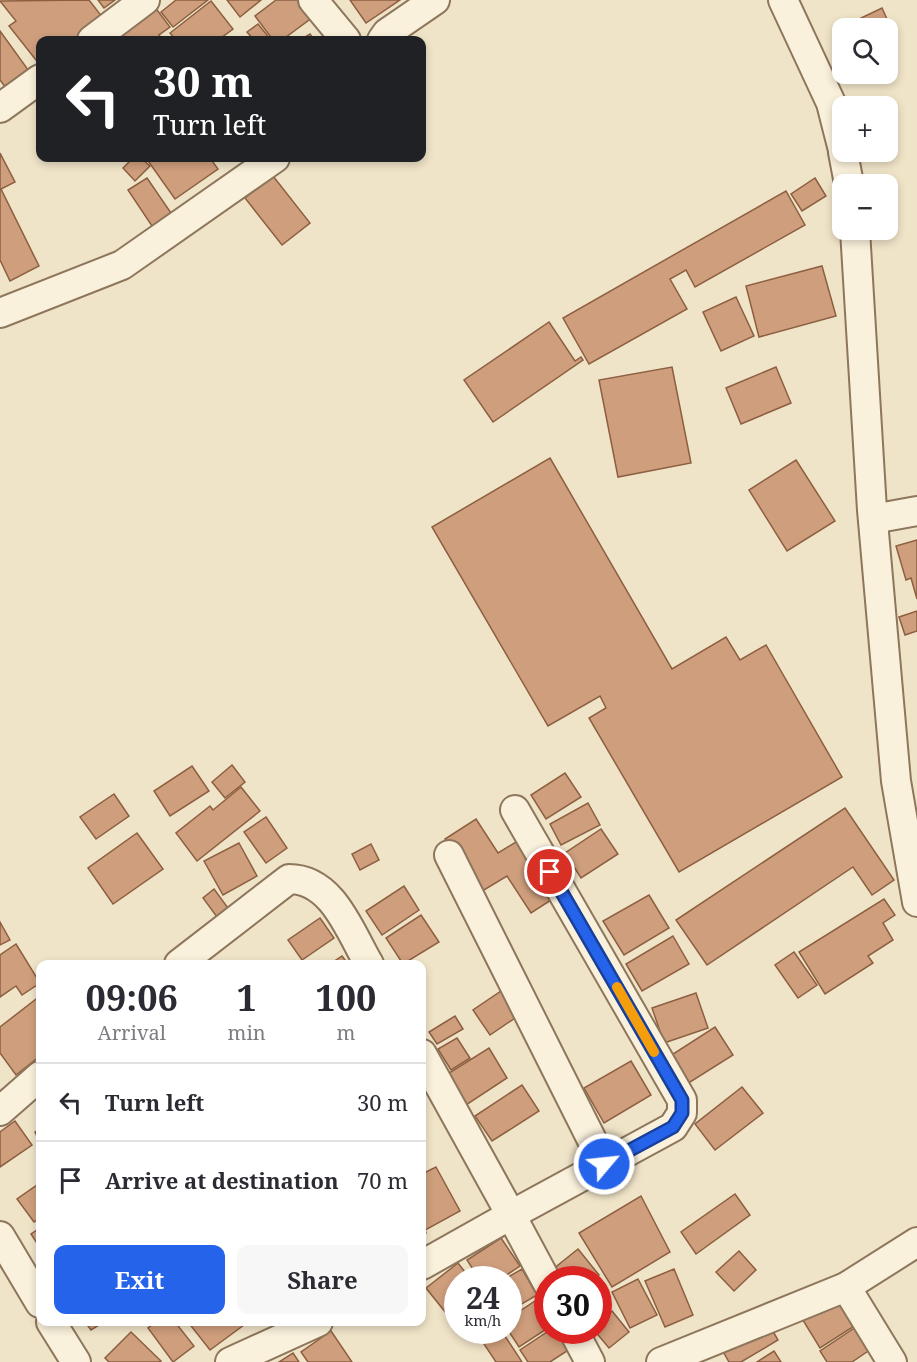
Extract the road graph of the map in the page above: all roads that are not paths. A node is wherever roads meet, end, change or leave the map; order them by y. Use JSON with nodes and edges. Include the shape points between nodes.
{"nodes":[{"id":1,"x":144,"y":0,"type":"edge"},
{"id":2,"x":313,"y":0,"type":"edge"},
{"id":3,"x":435,"y":0,"type":"edge"},
{"id":4,"x":792,"y":4,"type":"edge"},
{"id":5,"x":97,"y":36,"type":"edge"},
{"id":6,"x":343,"y":36,"type":"edge"},
{"id":7,"x":385,"y":36,"type":"edge"},
{"id":8,"x":36,"y":82,"type":"edge"},
{"id":9,"x":832,"y":107,"type":"edge"},
{"id":10,"x":0,"y":108,"type":"edge"},
{"id":11,"x":269,"y":162,"type":"edge"},
{"id":12,"x":856,"y":240,"type":"edge"},
{"id":13,"x":0,"y":313,"type":"edge"},
{"id":14,"x":917,"y":511,"type":"edge"},
{"id":15,"x":873,"y":519,"type":"junction"},
{"id":16,"x":515,"y":810,"type":"dead end"},
{"id":17,"x":449,"y":855,"type":"dead end"},
{"id":18,"x":917,"y":902,"type":"edge"},
{"id":19,"x":184,"y":960,"type":"edge"},
{"id":20,"x":367,"y":960,"type":"edge"},
{"id":21,"x":426,"y":1061,"type":"edge"},
{"id":22,"x":36,"y":1080,"type":"edge"},
{"id":23,"x":0,"y":1111,"type":"edge"},
{"id":24,"x":604,"y":1164,"type":"junction"},
{"id":25,"x":511,"y":1215,"type":"junction"},
{"id":26,"x":0,"y":1236,"type":"edge"},
{"id":27,"x":917,"y":1242,"type":"edge"},
{"id":28,"x":426,"y":1263,"type":"edge"},
{"id":29,"x":538,"y":1266,"type":"edge"},
{"id":30,"x":846,"y":1287,"type":"junction"},
{"id":31,"x":36,"y":1296,"type":"edge"},
{"id":32,"x":54,"y":1326,"type":"edge"},
{"id":33,"x":309,"y":1326,"type":"edge"},
{"id":34,"x":580,"y":1344,"type":"edge"},
{"id":35,"x":705,"y":1353,"type":"edge"},
{"id":36,"x":76,"y":1362,"type":"edge"},
{"id":37,"x":230,"y":1362,"type":"edge"},
{"id":38,"x":590,"y":1362,"type":"edge"},
{"id":39,"x":661,"y":1362,"type":"edge"},
{"id":40,"x":892,"y":1362,"type":"edge"}],
"edges":[{"from":1,"to":5,"type":"street"},
{"from":2,"to":6,"type":"street"},
{"from":3,"to":7,"type":"street"},
{"from":4,"to":9,"type":"street"},
{"from":8,"to":10,"type":"street"},
{"from":11,"to":13,"type":"street","via":[[122,264]]},
{"from":12,"to":15,"type":"street"},
{"from":14,"to":15,"type":"street"},
{"from":15,"to":18,"type":"street","via":[[896,781]]},
{"from":16,"to":24,"type":"street","via":[[682,1100],[682,1113],[673,1127]]},
{"from":17,"to":24,"type":"street"},
{"from":19,"to":20,"type":"street","via":[[289,879],[317,886],[332,901]]},
{"from":21,"to":25,"type":"street"},
{"from":22,"to":23,"type":"street"},
{"from":24,"to":25,"type":"street"},
{"from":25,"to":28,"type":"street"},
{"from":25,"to":29,"type":"street"},
{"from":26,"to":31,"type":"street"},
{"from":27,"to":30,"type":"street"},
{"from":30,"to":35,"type":"street"},
{"from":30,"to":40,"type":"street"},
{"from":32,"to":36,"type":"street"},
{"from":33,"to":37,"type":"street"},
{"from":34,"to":38,"type":"street"},
{"from":35,"to":39,"type":"street"}]}
